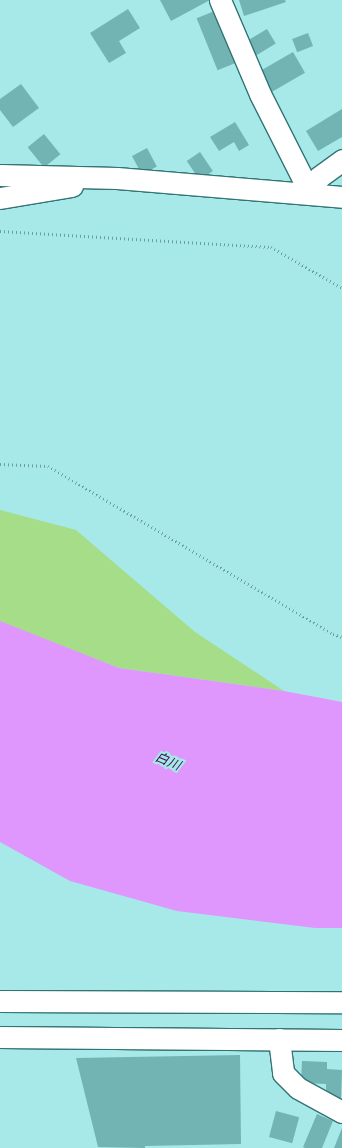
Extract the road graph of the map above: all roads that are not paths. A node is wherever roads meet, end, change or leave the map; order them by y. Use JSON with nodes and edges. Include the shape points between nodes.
{"nodes":[{"id":1,"x":220,"y":0,"type":"edge"},
{"id":2,"x":342,"y":160,"type":"edge"},
{"id":3,"x":0,"y":175,"type":"edge"},
{"id":4,"x":117,"y":178,"type":"junction"},
{"id":5,"x":310,"y":193,"type":"junction"},
{"id":6,"x":0,"y":198,"type":"edge"},
{"id":7,"x":342,"y":198,"type":"edge"},
{"id":8,"x":0,"y":1001,"type":"edge"},
{"id":9,"x":342,"y":1002,"type":"edge"},
{"id":10,"x":0,"y":1037,"type":"edge"},
{"id":11,"x":278,"y":1039,"type":"junction"},
{"id":12,"x":342,"y":1040,"type":"edge"},
{"id":13,"x":342,"y":1112,"type":"edge"}],
"edges":[{"from":1,"to":5,"type":"street","via":[[260,94]]},
{"from":2,"to":5,"type":"street","via":[[319,177]]},
{"from":3,"to":4,"type":"street"},
{"from":4,"to":5,"type":"street"},
{"from":4,"to":6,"type":"street"},
{"from":5,"to":7,"type":"street"},
{"from":8,"to":9,"type":"street"},
{"from":10,"to":11,"type":"street"},
{"from":11,"to":12,"type":"street"},
{"from":11,"to":13,"type":"street","via":[[283,1073],[298,1088]]}]}
